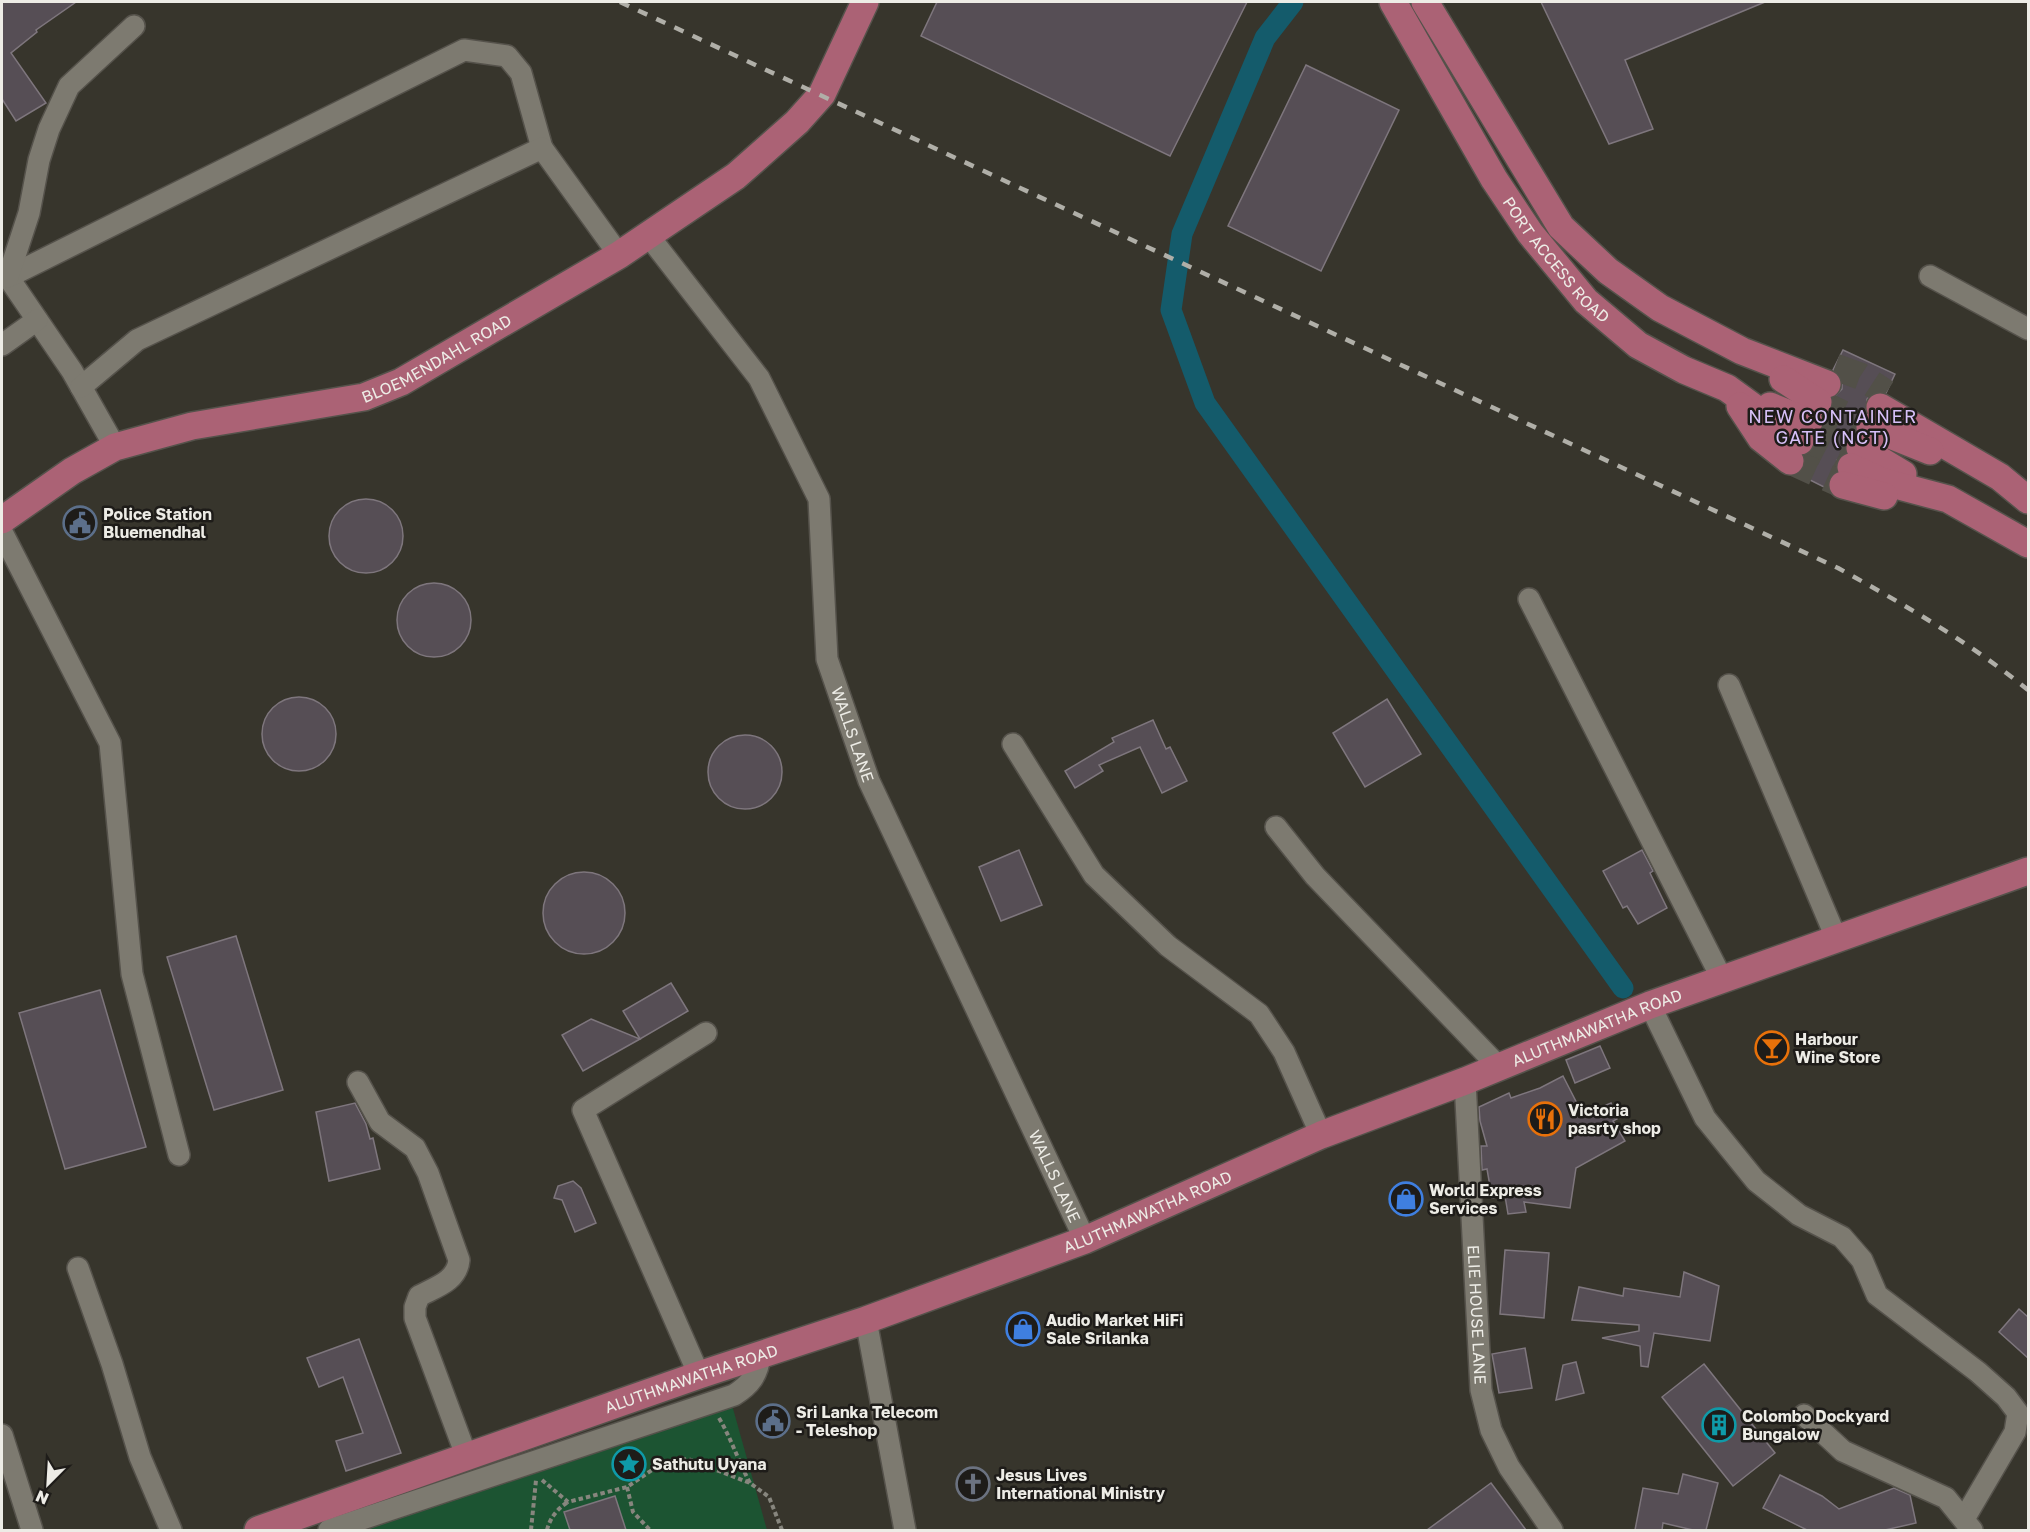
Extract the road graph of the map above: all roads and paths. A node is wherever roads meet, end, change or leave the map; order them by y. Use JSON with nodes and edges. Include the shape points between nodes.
{"nodes":[{"id":1,"x":865,"y":2,"type":"edge"},
{"id":2,"x":1393,"y":2,"type":"edge"},
{"id":3,"x":1425,"y":2,"type":"edge"},
{"id":4,"x":134,"y":26,"type":"dead end"},
{"id":5,"x":542,"y":148,"type":"junction"},
{"id":6,"x":648,"y":235,"type":"junction"},
{"id":7,"x":619,"y":255,"type":"junction"},
{"id":8,"x":5,"y":275,"type":"edge"},
{"id":9,"x":1930,"y":276,"type":"dead end"},
{"id":10,"x":37,"y":320,"type":"junction"},
{"id":11,"x":2028,"y":329,"type":"edge"},
{"id":12,"x":2,"y":345,"type":"edge"},
{"id":13,"x":1742,"y":351,"type":"junction"},
{"id":14,"x":81,"y":387,"type":"junction"},
{"id":15,"x":1727,"y":388,"type":"junction"},
{"id":16,"x":1813,"y":413,"type":"junction"},
{"id":17,"x":1865,"y":438,"type":"junction"},
{"id":18,"x":115,"y":447,"type":"junction"},
{"id":19,"x":2000,"y":477,"type":"junction"},
{"id":20,"x":1948,"y":499,"type":"junction"},
{"id":21,"x":2028,"y":501,"type":"edge"},
{"id":22,"x":2,"y":520,"type":"edge"},
{"id":23,"x":2,"y":532,"type":"edge"},
{"id":24,"x":2028,"y":544,"type":"edge"},
{"id":25,"x":1529,"y":599,"type":"dead end"},
{"id":26,"x":1729,"y":684,"type":"dead end"},
{"id":27,"x":1013,"y":744,"type":"dead end"},
{"id":28,"x":1276,"y":827,"type":"dead end"},
{"id":29,"x":2028,"y":871,"type":"edge"},
{"id":30,"x":1837,"y":940,"type":"junction"},
{"id":31,"x":1722,"y":980,"type":"junction"},
{"id":32,"x":1650,"y":1005,"type":"junction"},
{"id":33,"x":706,"y":1033,"type":"dead end"},
{"id":34,"x":1499,"y":1067,"type":"junction"},
{"id":35,"x":1465,"y":1081,"type":"junction"},
{"id":36,"x":358,"y":1082,"type":"dead end"},
{"id":37,"x":1321,"y":1135,"type":"junction"},
{"id":38,"x":179,"y":1155,"type":"dead end"},
{"id":39,"x":1085,"y":1240,"type":"junction"},
{"id":40,"x":78,"y":1268,"type":"dead end"},
{"id":41,"x":867,"y":1320,"type":"junction"},
{"id":42,"x":760,"y":1355,"type":"junction"},
{"id":43,"x":699,"y":1375,"type":"junction"},
{"id":44,"x":709,"y":1402,"type":"junction"},
{"id":45,"x":1804,"y":1415,"type":"dead end"},
{"id":46,"x":2,"y":1435,"type":"edge"},
{"id":47,"x":466,"y":1455,"type":"junction"},
{"id":48,"x":750,"y":1483,"type":"junction"},
{"id":49,"x":627,"y":1487,"type":"junction"},
{"id":50,"x":568,"y":1502,"type":"junction"},
{"id":51,"x":1969,"y":1525,"type":"edge"},
{"id":52,"x":32,"y":1530,"type":"edge"},
{"id":53,"x":171,"y":1530,"type":"edge"},
{"id":54,"x":258,"y":1530,"type":"edge"},
{"id":55,"x":329,"y":1530,"type":"edge"},
{"id":56,"x":531,"y":1530,"type":"edge"},
{"id":57,"x":548,"y":1530,"type":"edge"},
{"id":58,"x":650,"y":1530,"type":"edge"},
{"id":59,"x":782,"y":1530,"type":"edge"},
{"id":60,"x":905,"y":1530,"type":"edge"},
{"id":61,"x":1552,"y":1530,"type":"edge"}],
"edges":[{"from":1,"to":6,"type":"main road","name":"BLOEMENDAHL ROAD","via":[[822,94],[797,122],[736,176]]},
{"from":2,"to":15,"type":"main road","name":"PORT ACCESS ROAD","via":[[1494,179],[1530,233],[1586,301],[1638,345]]},
{"from":3,"to":13,"type":"main road","name":"PORT ACCESS ROAD","via":[[1561,227],[1608,271],[1660,308]]},
{"from":4,"to":8,"type":"street","via":[[69,86],[49,129],[29,213]]},
{"from":5,"to":7,"type":"street"},
{"from":5,"to":8,"type":"street","via":[[520,73],[507,56],[464,50]]},
{"from":5,"to":14,"type":"street","via":[[137,340]]},
{"from":6,"to":7,"type":"main road","name":"BLOEMENDAHL ROAD"},
{"from":6,"to":39,"type":"street","name":"WALLS LANE","via":[[759,378],[819,499],[827,659],[869,780]]},
{"from":7,"to":18,"type":"main road","name":"BLOEMENDAHL ROAD","via":[[401,382],[364,397],[192,426]]},
{"from":8,"to":10,"type":"street"},
{"from":9,"to":11,"type":"street"},
{"from":10,"to":12,"type":"street"},
{"from":10,"to":14,"type":"street"},
{"from":13,"to":16,"type":"main road","name":"PORT ACCESS ROAD"},
{"from":13,"to":16,"type":"main road","via":[[1792,351]]},
{"from":14,"to":18,"type":"street"},
{"from":15,"to":16,"type":"main road","name":"PORT ACCESS ROAD"},
{"from":15,"to":16,"type":"main road","via":[[1761,438]]},
{"from":17,"to":19,"type":"main road"},
{"from":17,"to":19,"type":"main road","via":[[1905,443]]},
{"from":17,"to":20,"type":"main road"},
{"from":17,"to":20,"type":"main road","via":[[1881,496]]},
{"from":18,"to":22,"type":"main road","name":"BLOEMENDAHL ROAD","via":[[72,471]]},
{"from":19,"to":21,"type":"main road"},
{"from":20,"to":24,"type":"main road"},
{"from":23,"to":38,"type":"street","via":[[110,743],[132,974]]},
{"from":25,"to":31,"type":"street"},
{"from":26,"to":30,"type":"street"},
{"from":27,"to":37,"type":"street","via":[[1094,875],[1168,946],[1259,1014],[1284,1052]]},
{"from":28,"to":34,"type":"street","via":[[1315,876]]},
{"from":29,"to":30,"type":"main road","name":"ALUTHMAWATHA ROAD"},
{"from":30,"to":31,"type":"main road","name":"ALUTHMAWATHA ROAD"},
{"from":31,"to":32,"type":"main road","name":"ALUTHMAWATHA ROAD"},
{"from":32,"to":34,"type":"main road","name":"ALUTHMAWATHA ROAD"},
{"from":32,"to":51,"type":"street","via":[[1705,1118],[1756,1181],[1799,1215],[1842,1237],[1862,1260],[1877,1295],[1978,1372],[2018,1413],[2015,1432]]},
{"from":33,"to":43,"type":"street","via":[[583,1110]]},
{"from":34,"to":35,"type":"main road","name":"ALUTHMAWATHA ROAD"},
{"from":35,"to":37,"type":"main road","name":"ALUTHMAWATHA ROAD"},
{"from":35,"to":61,"type":"street","name":"ELIE HOUSE LANE","via":[[1481,1390],[1491,1430],[1509,1467]]},
{"from":36,"to":47,"type":"street","via":[[380,1122],[415,1148],[459,1260],[451,1279],[419,1296],[415,1318]]},
{"from":37,"to":39,"type":"main road","name":"ALUTHMAWATHA ROAD"},
{"from":39,"to":41,"type":"main road","name":"ALUTHMAWATHA ROAD"},
{"from":40,"to":53,"type":"street","via":[[140,1456]]},
{"from":41,"to":42,"type":"main road","name":"ALUTHMAWATHA ROAD"},
{"from":41,"to":60,"type":"street"},
{"from":42,"to":43,"type":"main road","name":"ALUTHMAWATHA ROAD"},
{"from":42,"to":44,"type":"street","via":[[750,1385],[734,1395]]},
{"from":43,"to":47,"type":"main road","name":"ALUTHMAWATHA ROAD"},
{"from":44,"to":48,"type":"path","via":[[734,1444],[734,1454]]},
{"from":44,"to":55,"type":"street"},
{"from":45,"to":51,"type":"street","via":[[1843,1451],[1946,1498]]},
{"from":46,"to":52,"type":"street"},
{"from":47,"to":54,"type":"main road","name":"ALUTHMAWATHA ROAD"},
{"from":48,"to":49,"type":"path","via":[[688,1459],[664,1462]]},
{"from":48,"to":59,"type":"path","via":[[769,1497]]},
{"from":49,"to":50,"type":"path"},
{"from":49,"to":58,"type":"path","via":[[633,1512]]},
{"from":50,"to":56,"type":"path","via":[[537,1476]]},
{"from":50,"to":57,"type":"path","via":[[559,1507]]}]}
